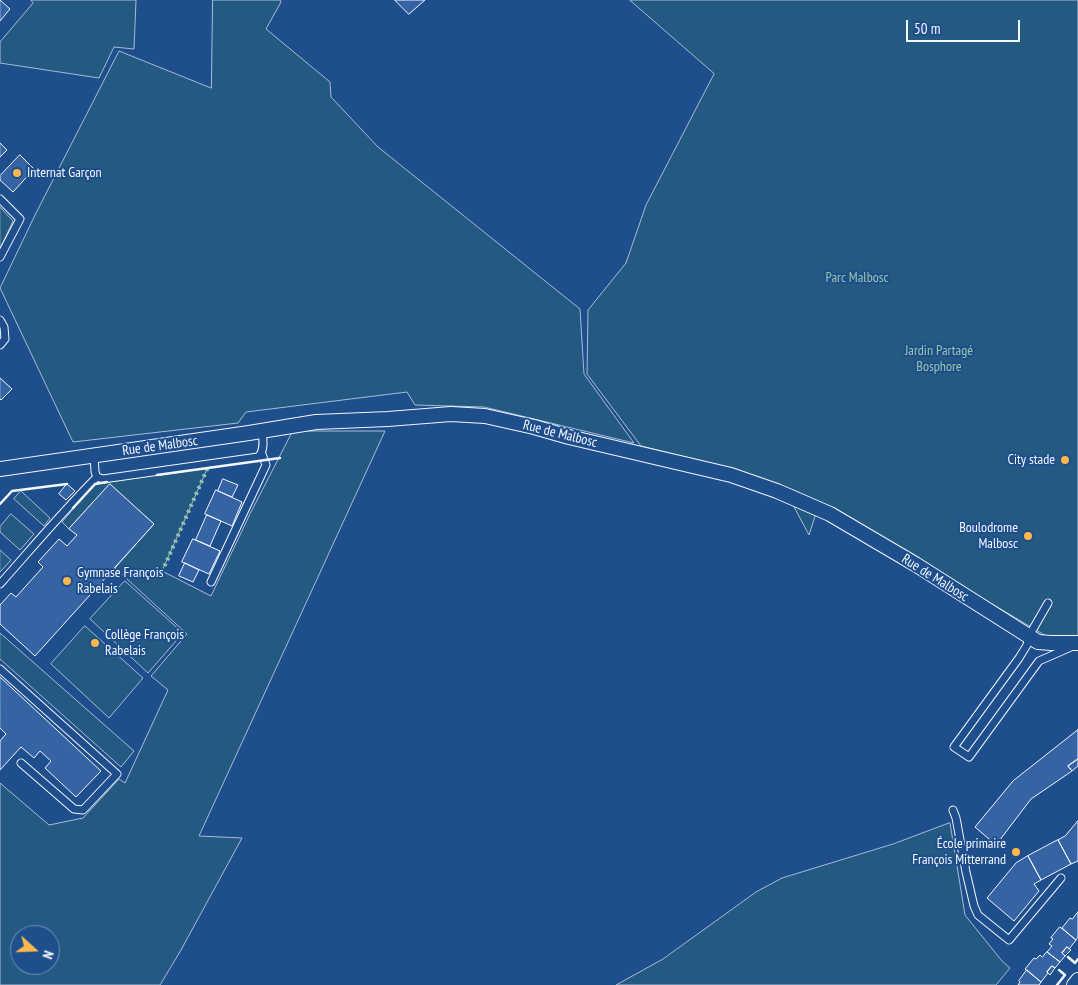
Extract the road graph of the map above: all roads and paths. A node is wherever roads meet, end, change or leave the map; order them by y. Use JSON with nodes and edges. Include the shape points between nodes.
{"nodes":[{"id":1,"x":0,"y":199,"type":"edge"},
{"id":2,"x":0,"y":257,"type":"edge"},
{"id":3,"x":0,"y":320,"type":"edge"},
{"id":4,"x":0,"y":345,"type":"edge"},
{"id":5,"x":262,"y":431,"type":"junction"},
{"id":6,"x":262,"y":454,"type":"junction"},
{"id":7,"x":94,"y":455,"type":"junction"},
{"id":8,"x":0,"y":468,"type":"edge"},
{"id":9,"x":97,"y":477,"type":"junction"},
{"id":10,"x":211,"y":582,"type":"dead end"},
{"id":11,"x":0,"y":584,"type":"edge"},
{"id":12,"x":1048,"y":603,"type":"dead end"},
{"id":13,"x":1078,"y":643,"type":"edge"},
{"id":14,"x":1037,"y":648,"type":"junction"},
{"id":15,"x":0,"y":669,"type":"edge"},
{"id":16,"x":21,"y":763,"type":"dead end"},
{"id":17,"x":953,"y":810,"type":"dead end"},
{"id":18,"x":1061,"y":878,"type":"dead end"},
{"id":19,"x":1078,"y":980,"type":"edge"},
{"id":20,"x":1074,"y":985,"type":"edge"}],
"edges":[{"from":1,"to":2,"type":"lane","via":[[20,219]]},
{"from":3,"to":4,"type":"lane","via":[[5,339]]},
{"from":5,"to":6,"type":"lane"},
{"from":5,"to":7,"type":"street","name":"Rue de Malbosc"},
{"from":5,"to":14,"type":"street","name":"Rue de Malbosc","via":[[316,422],[451,414],[485,416],[731,475],[830,514],[915,564]]},
{"from":6,"to":9,"type":"lane","via":[[132,475]]},
{"from":6,"to":10,"type":"lane","via":[[266,464]]},
{"from":7,"to":8,"type":"street","name":"Rue de Malbosc"},
{"from":7,"to":9,"type":"lane"},
{"from":9,"to":11,"type":"lane"},
{"from":12,"to":14,"type":"lane"},
{"from":13,"to":14,"type":"street","name":"Rue de Malbosc","via":[[1051,643]]},
{"from":14,"to":14,"type":"lane","via":[[1027,645],[954,746],[969,758]]},
{"from":15,"to":16,"type":"lane","via":[[116,774],[83,810],[74,809]]},
{"from":17,"to":18,"type":"lane","via":[[974,906],[978,915],[1009,940]]},
{"from":19,"to":20,"type":"street"}]}
